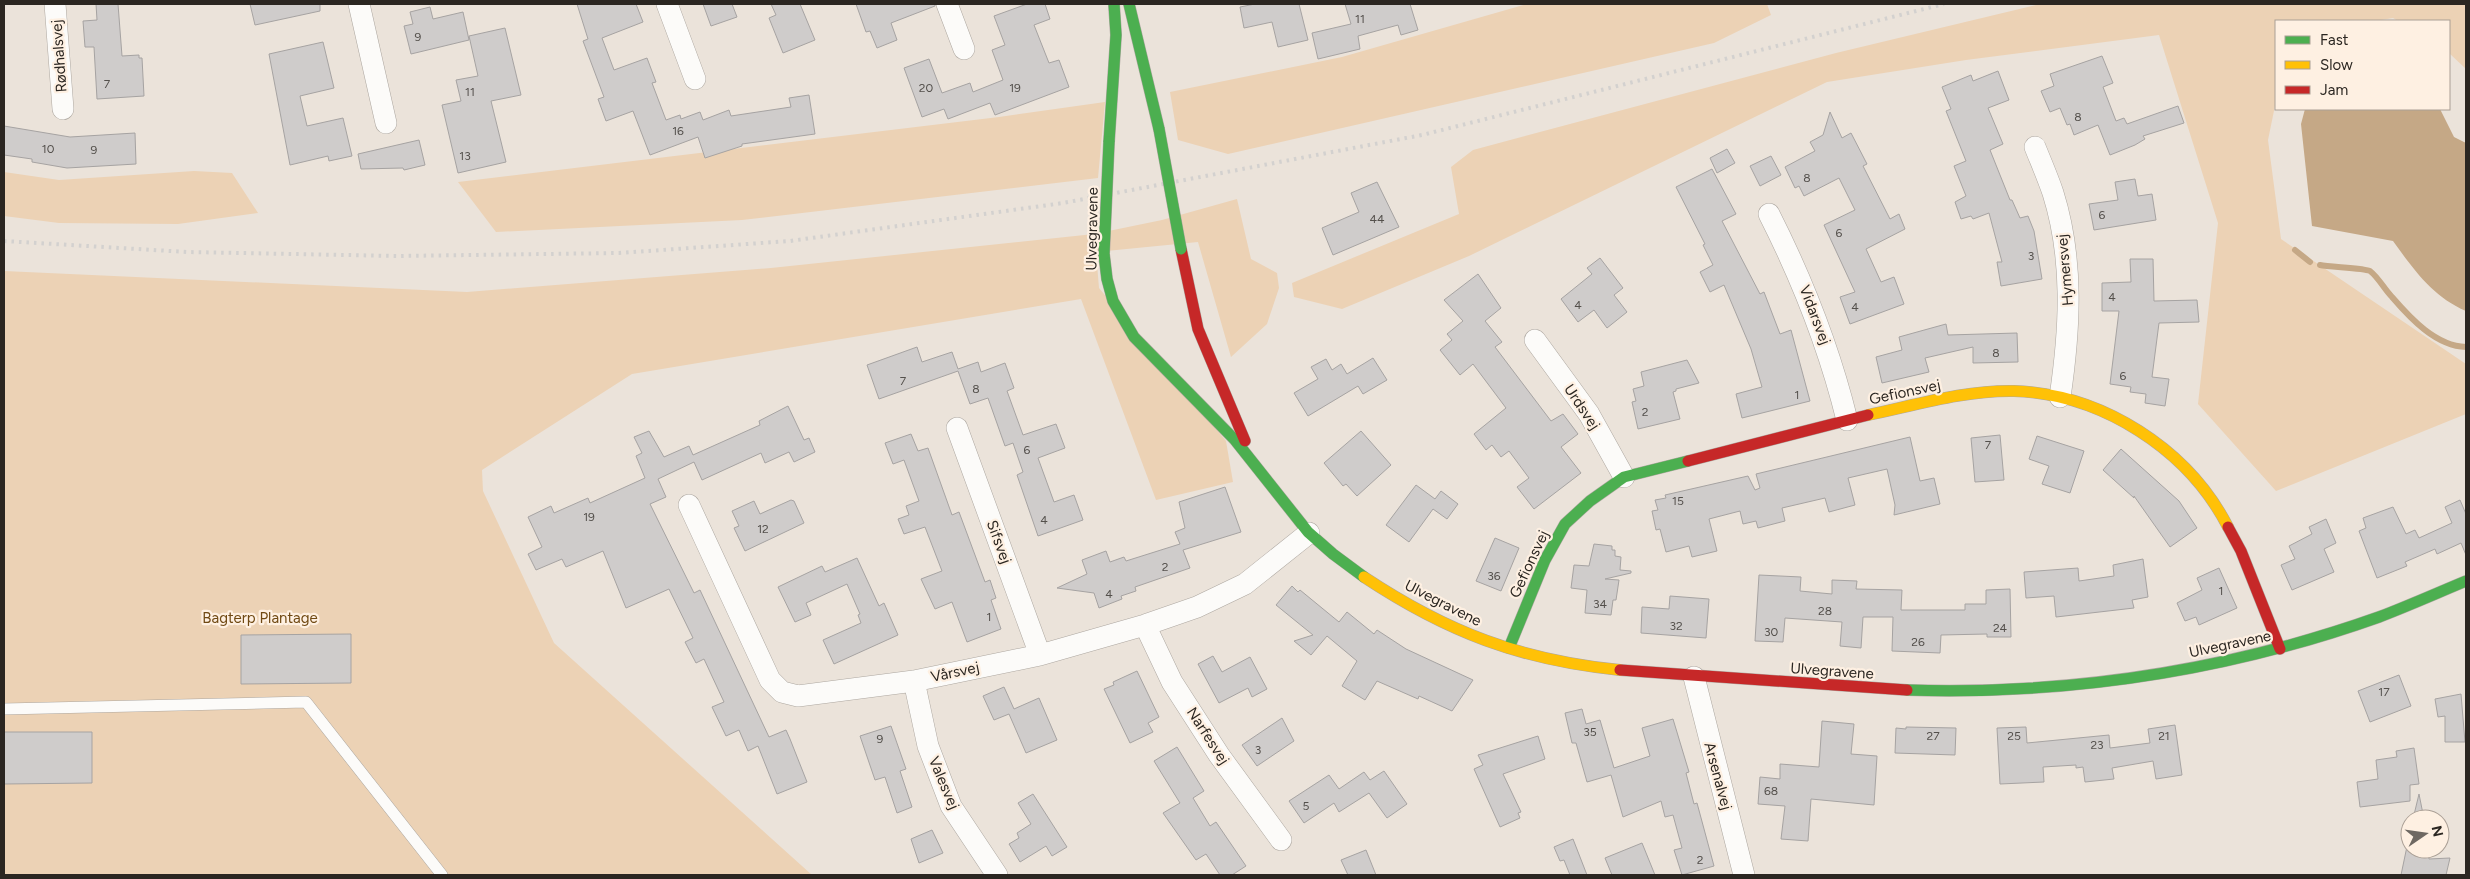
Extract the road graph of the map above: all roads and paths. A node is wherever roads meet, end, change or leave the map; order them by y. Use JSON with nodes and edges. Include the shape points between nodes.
{"nodes":[{"id":1,"x":55,"y":4,"type":"edge"},
{"id":2,"x":359,"y":4,"type":"edge"},
{"id":3,"x":667,"y":4,"type":"edge"},
{"id":4,"x":947,"y":4,"type":"edge"},
{"id":5,"x":1114,"y":4,"type":"edge"},
{"id":6,"x":1130,"y":4,"type":"edge"},
{"id":7,"x":964,"y":49,"type":"dead end"},
{"id":8,"x":695,"y":79,"type":"dead end"},
{"id":9,"x":62,"y":109,"type":"dead end"},
{"id":10,"x":386,"y":123,"type":"dead end"},
{"id":11,"x":2036,"y":147,"type":"dead end"},
{"id":12,"x":1769,"y":214,"type":"dead end"},
{"id":13,"x":1535,"y":340,"type":"dead end"},
{"id":14,"x":2060,"y":397,"type":"junction"},
{"id":15,"x":1848,"y":420,"type":"junction"},
{"id":16,"x":958,"y":428,"type":"dead end"},
{"id":17,"x":1253,"y":459,"type":"junction"},
{"id":18,"x":1624,"y":477,"type":"junction"},
{"id":19,"x":689,"y":505,"type":"dead end"},
{"id":20,"x":1309,"y":533,"type":"junction"},
{"id":21,"x":2466,"y":582,"type":"edge"},
{"id":22,"x":1146,"y":625,"type":"junction"},
{"id":23,"x":1508,"y":648,"type":"junction"},
{"id":24,"x":2280,"y":649,"type":"junction"},
{"id":25,"x":1040,"y":655,"type":"junction"},
{"id":26,"x":1694,"y":677,"type":"junction"},
{"id":27,"x":914,"y":681,"type":"junction"},
{"id":28,"x":4,"y":708,"type":"edge"},
{"id":29,"x":1281,"y":840,"type":"dead end"},
{"id":30,"x":442,"y":875,"type":"edge"},
{"id":31,"x":997,"y":875,"type":"edge"},
{"id":32,"x":1744,"y":875,"type":"edge"}],
"edges":[{"from":1,"to":9,"type":"street","name":"Rødhalsvej"},
{"from":2,"to":10,"type":"street"},
{"from":3,"to":8,"type":"street"},
{"from":4,"to":7,"type":"street"},
{"from":5,"to":17,"type":"street","name":"Ulvegravene","bridge":true,"via":[[1116,35],[1105,275],[1118,314],[1142,348]]},
{"from":6,"to":17,"type":"street","name":"Ulvegravene","bridge":true,"via":[[1159,129],[1198,329]]},
{"from":11,"to":14,"type":"street","name":"Hymersvej","via":[[2053,194],[2064,243],[2069,293],[2068,343]]},
{"from":12,"to":15,"type":"street","name":"Vidarsvej","via":[[1816,314]]},
{"from":13,"to":18,"type":"street","name":"Urdsvej","via":[[1590,414]]},
{"from":14,"to":15,"type":"street","name":"Gefionsvej","via":[[2014,392],[1968,394]]},
{"from":14,"to":24,"type":"street","name":"Gefionsvej","via":[[2107,413],[2150,437],[2188,469],[2218,507],[2232,534]]},
{"from":15,"to":18,"type":"street","name":"Gefionsvej"},
{"from":16,"to":25,"type":"street","name":"Sifsvej"},
{"from":17,"to":20,"type":"street","name":"Ulvegravene"},
{"from":18,"to":23,"type":"street","name":"Gefionsvej","via":[[1565,524],[1545,560]]},
{"from":19,"to":27,"type":"street","name":"Vårsvej","via":[[770,680],[782,692],[798,696]]},
{"from":20,"to":22,"type":"street","name":"Vårsvej","via":[[1246,584],[1197,608]]},
{"from":20,"to":23,"type":"street","name":"Ulvegravene","via":[[1380,587],[1427,616]]},
{"from":21,"to":24,"type":"street","name":"Ulvegravene","via":[[2367,622]]},
{"from":22,"to":25,"type":"street","name":"Vårsvej"},
{"from":22,"to":29,"type":"street","name":"Narfesvej","via":[[1172,682],[1219,755]]},
{"from":23,"to":26,"type":"street","name":"Ulvegravene","via":[[1565,663]]},
{"from":24,"to":26,"type":"street","name":"Ulvegravene","via":[[2161,675],[2063,687],[1906,690]]},
{"from":25,"to":27,"type":"street","name":"Vårsvej"},
{"from":26,"to":32,"type":"street","name":"Arsenalvej"},
{"from":27,"to":31,"type":"street","name":"Valesvej","via":[[928,746],[951,806]]},
{"from":28,"to":30,"type":"lane","via":[[306,702]]}]}
